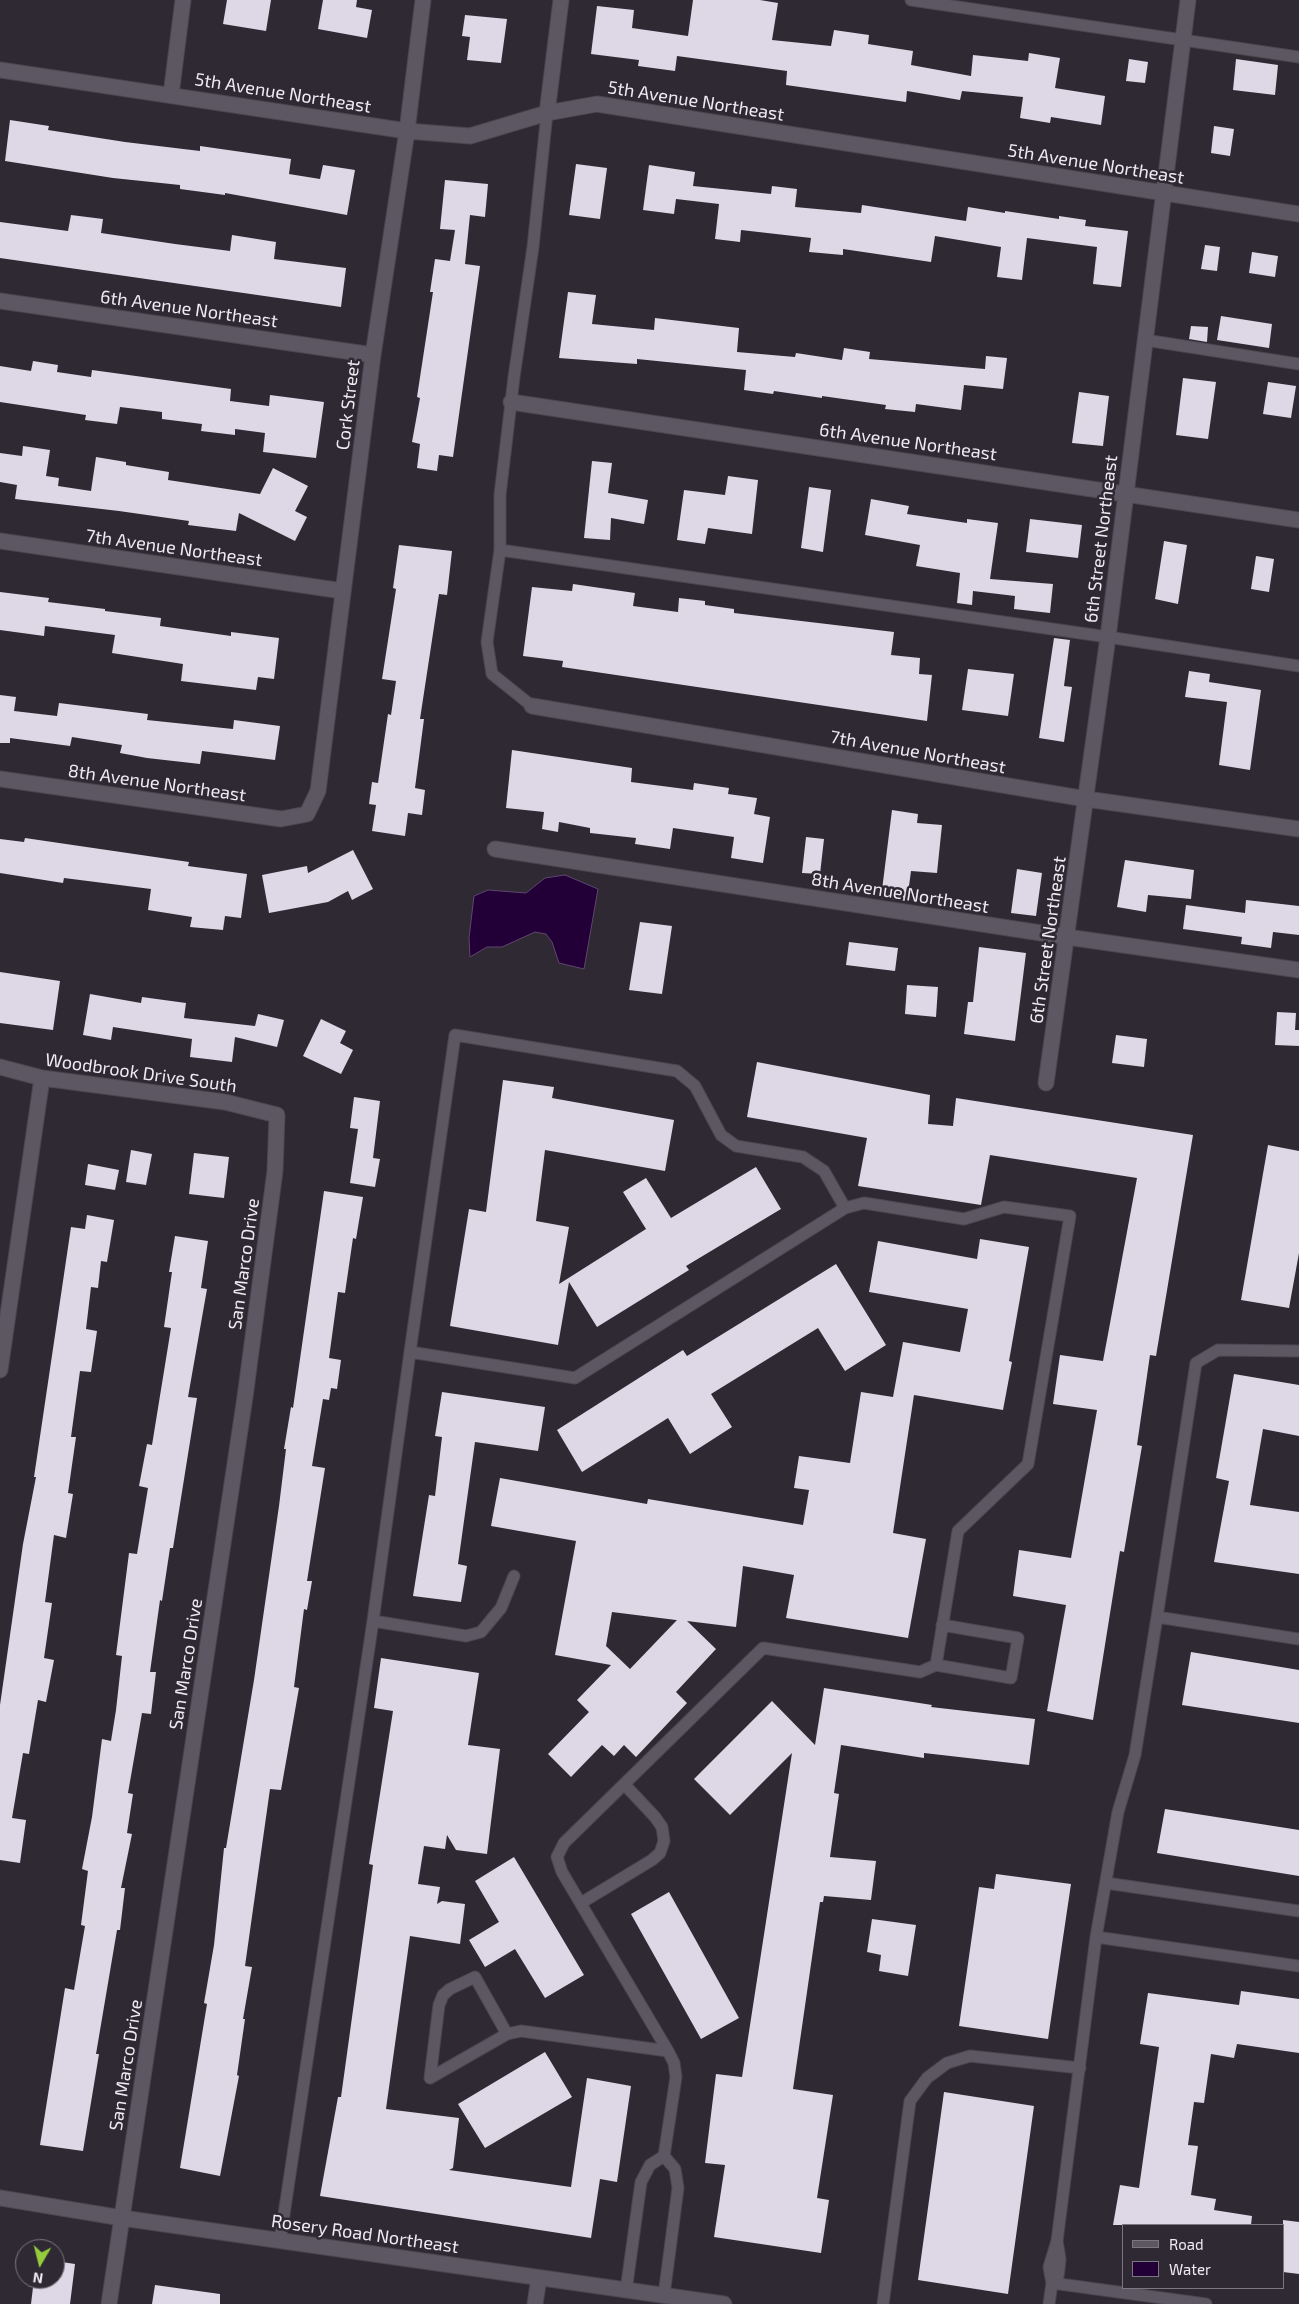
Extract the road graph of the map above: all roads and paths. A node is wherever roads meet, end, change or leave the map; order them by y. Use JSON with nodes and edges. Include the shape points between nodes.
{"nodes":[{"id":1,"x":183,"y":0,"type":"edge"},
{"id":2,"x":423,"y":0,"type":"edge"},
{"id":3,"x":560,"y":0,"type":"edge"},
{"id":4,"x":911,"y":0,"type":"edge"},
{"id":5,"x":1188,"y":0,"type":"edge"},
{"id":6,"x":1183,"y":40,"type":"junction"},
{"id":7,"x":1299,"y":57,"type":"edge"},
{"id":8,"x":0,"y":70,"type":"edge"},
{"id":9,"x":171,"y":95,"type":"junction"},
{"id":10,"x":546,"y":113,"type":"junction"},
{"id":11,"x":407,"y":131,"type":"junction"},
{"id":12,"x":1163,"y":193,"type":"junction"},
{"id":13,"x":1299,"y":214,"type":"edge"},
{"id":14,"x":0,"y":301,"type":"edge"},
{"id":15,"x":1145,"y":340,"type":"junction"},
{"id":16,"x":373,"y":355,"type":"junction"},
{"id":17,"x":1299,"y":364,"type":"edge"},
{"id":18,"x":511,"y":402,"type":"junction"},
{"id":19,"x":1126,"y":493,"type":"junction"},
{"id":20,"x":1299,"y":520,"type":"edge"},
{"id":21,"x":0,"y":541,"type":"edge"},
{"id":22,"x":500,"y":550,"type":"junction"},
{"id":23,"x":343,"y":591,"type":"junction"},
{"id":24,"x":1108,"y":637,"type":"junction"},
{"id":25,"x":1299,"y":666,"type":"edge"},
{"id":26,"x":532,"y":706,"type":"joint"},
{"id":27,"x":0,"y":779,"type":"edge"},
{"id":28,"x":1086,"y":799,"type":"junction"},
{"id":29,"x":307,"y":814,"type":"joint"},
{"id":30,"x":1299,"y":829,"type":"edge"},
{"id":31,"x":495,"y":850,"type":"dead end"},
{"id":32,"x":1067,"y":937,"type":"junction"},
{"id":33,"x":1299,"y":970,"type":"edge"},
{"id":34,"x":0,"y":1068,"type":"edge"},
{"id":35,"x":42,"y":1078,"type":"junction"},
{"id":36,"x":1046,"y":1083,"type":"dead end"},
{"id":37,"x":277,"y":1115,"type":"joint"},
{"id":38,"x":845,"y":1208,"type":"junction"},
{"id":39,"x":5,"y":1306,"type":"edge"},
{"id":40,"x":1299,"y":1350,"type":"edge"},
{"id":41,"x":410,"y":1352,"type":"junction"},
{"id":42,"x":0,"y":1370,"type":"edge"},
{"id":43,"x":514,"y":1576,"type":"dead end"},
{"id":44,"x":1157,"y":1617,"type":"junction"},
{"id":45,"x":373,"y":1621,"type":"junction"},
{"id":46,"x":942,"y":1625,"type":"junction"},
{"id":47,"x":1299,"y":1639,"type":"edge"},
{"id":48,"x":936,"y":1665,"type":"junction"},
{"id":49,"x":624,"y":1784,"type":"junction"},
{"id":50,"x":1106,"y":1883,"type":"junction"},
{"id":51,"x":582,"y":1903,"type":"junction"},
{"id":52,"x":1299,"y":1911,"type":"edge"},
{"id":53,"x":1096,"y":1937,"type":"junction"},
{"id":54,"x":1299,"y":1966,"type":"edge"},
{"id":55,"x":507,"y":2034,"type":"junction"},
{"id":56,"x":668,"y":2051,"type":"junction"},
{"id":57,"x":1080,"y":2068,"type":"junction"},
{"id":58,"x":664,"y":2156,"type":"junction"},
{"id":59,"x":0,"y":2198,"type":"edge"},
{"id":60,"x":122,"y":2218,"type":"junction"},
{"id":61,"x":280,"y":2241,"type":"junction"},
{"id":62,"x":538,"y":2278,"type":"junction"},
{"id":63,"x":1052,"y":2283,"type":"junction"},
{"id":64,"x":626,"y":2290,"type":"junction"},
{"id":65,"x":664,"y":2296,"type":"junction"},
{"id":66,"x":109,"y":2304,"type":"edge"},
{"id":67,"x":535,"y":2304,"type":"edge"},
{"id":68,"x":724,"y":2304,"type":"edge"},
{"id":69,"x":883,"y":2304,"type":"edge"},
{"id":70,"x":1049,"y":2304,"type":"edge"},
{"id":71,"x":1206,"y":2304,"type":"edge"}],
"edges":[{"from":1,"to":9,"type":"street"},
{"from":2,"to":11,"type":"street","name":"Cork Street"},
{"from":3,"to":10,"type":"street"},
{"from":4,"to":6,"type":"lane"},
{"from":5,"to":6,"type":"street","name":"6th Street Northeast"},
{"from":6,"to":7,"type":"lane"},
{"from":6,"to":12,"type":"street","name":"6th Street Northeast"},
{"from":8,"to":9,"type":"street","name":"5th Avenue Northeast"},
{"from":9,"to":11,"type":"street","name":"5th Avenue Northeast"},
{"from":10,"to":11,"type":"street","name":"5th Avenue Northeast","via":[[470,136]]},
{"from":10,"to":12,"type":"street","name":"5th Avenue Northeast","via":[[597,104]]},
{"from":10,"to":18,"type":"lane","via":[[533,247]]},
{"from":11,"to":16,"type":"street","name":"Cork Street"},
{"from":12,"to":13,"type":"street","name":"5th Avenue Northeast"},
{"from":12,"to":15,"type":"street","name":"6th Street Northeast"},
{"from":14,"to":16,"type":"street","name":"6th Avenue Northeast"},
{"from":15,"to":17,"type":"lane"},
{"from":15,"to":19,"type":"street","name":"6th Street Northeast"},
{"from":16,"to":23,"type":"street","name":"Cork Street"},
{"from":18,"to":19,"type":"street","name":"6th Avenue Northeast"},
{"from":18,"to":22,"type":"lane","via":[[500,496]]},
{"from":19,"to":20,"type":"street","name":"6th Avenue Northeast"},
{"from":19,"to":24,"type":"street","name":"6th Street Northeast"},
{"from":21,"to":23,"type":"street","name":"7th Avenue Northeast"},
{"from":22,"to":24,"type":"lane"},
{"from":22,"to":26,"type":"lane","via":[[487,642],[492,674]]},
{"from":23,"to":29,"type":"street","name":"Cork Street","via":[[318,791]]},
{"from":24,"to":25,"type":"lane"},
{"from":24,"to":28,"type":"street","name":"6th Street Northeast"},
{"from":26,"to":28,"type":"street","name":"7th Avenue Northeast"},
{"from":27,"to":29,"type":"street","name":"8th Avenue Northeast","via":[[281,819]]},
{"from":28,"to":30,"type":"street","name":"7th Avenue Northeast"},
{"from":28,"to":32,"type":"street","name":"6th Street Northeast"},
{"from":31,"to":32,"type":"street","name":"8th Avenue Northeast"},
{"from":32,"to":33,"type":"street","name":"8th Avenue Northeast"},
{"from":32,"to":36,"type":"street","name":"6th Street Northeast"},
{"from":34,"to":35,"type":"street","name":"Woodbrook Drive South"},
{"from":35,"to":37,"type":"street","name":"Woodbrook Drive South","via":[[225,1102]]},
{"from":35,"to":39,"type":"street"},
{"from":37,"to":60,"type":"street","name":"San Marco Drive","via":[[275,1171],[245,1398]]},
{"from":38,"to":41,"type":"lane","via":[[575,1378]]},
{"from":38,"to":41,"type":"lane","via":[[824,1171],[803,1157],[736,1146],[721,1135],[695,1086],[677,1071],[455,1035]]},
{"from":38,"to":46,"type":"lane","via":[[864,1203],[964,1219],[1004,1207],[1070,1216],[1028,1464],[958,1531]]},
{"from":39,"to":42,"type":"street"},
{"from":40,"to":44,"type":"lane","via":[[1218,1350],[1196,1363]]},
{"from":41,"to":45,"type":"lane"},
{"from":43,"to":45,"type":"lane","via":[[501,1608],[481,1632],[466,1636]]},
{"from":44,"to":47,"type":"lane"},
{"from":44,"to":50,"type":"lane","via":[[1135,1754],[1118,1812]]},
{"from":45,"to":61,"type":"lane"},
{"from":46,"to":48,"type":"lane"},
{"from":46,"to":48,"type":"lane","via":[[1018,1638],[1011,1678]]},
{"from":48,"to":49,"type":"lane","via":[[920,1672],[763,1648]]},
{"from":49,"to":51,"type":"lane","via":[[564,1843],[557,1857],[562,1872]]},
{"from":49,"to":51,"type":"lane","via":[[662,1827],[664,1841],[660,1854]]},
{"from":50,"to":52,"type":"lane"},
{"from":50,"to":53,"type":"lane"},
{"from":51,"to":56,"type":"lane"},
{"from":53,"to":54,"type":"lane"},
{"from":53,"to":57,"type":"lane"},
{"from":55,"to":55,"type":"lane","via":[[438,2073],[430,2078],[439,2005],[450,1989],[475,1977]]},
{"from":55,"to":56,"type":"lane","via":[[521,2031]]},
{"from":56,"to":58,"type":"lane","via":[[676,2077]]},
{"from":57,"to":63,"type":"lane","via":[[1057,2240],[1059,2269]]},
{"from":57,"to":69,"type":"lane","via":[[970,2056],[947,2063],[927,2078],[910,2101]]},
{"from":58,"to":64,"type":"lane","via":[[650,2165],[641,2182]]},
{"from":58,"to":65,"type":"lane","via":[[675,2169],[678,2188]]},
{"from":59,"to":60,"type":"street","name":"Rosery Road Northeast"},
{"from":60,"to":61,"type":"street","name":"Rosery Road Northeast"},
{"from":60,"to":66,"type":"street","name":"San Marco Drive"},
{"from":61,"to":62,"type":"street","name":"Rosery Road Northeast"},
{"from":62,"to":64,"type":"street","name":"Rosery Road Northeast"},
{"from":62,"to":67,"type":"street"},
{"from":63,"to":70,"type":"lane"},
{"from":63,"to":71,"type":"lane"},
{"from":64,"to":65,"type":"street","name":"Rosery Road Northeast"},
{"from":65,"to":68,"type":"street","name":"Rosery Road Northeast"}]}
